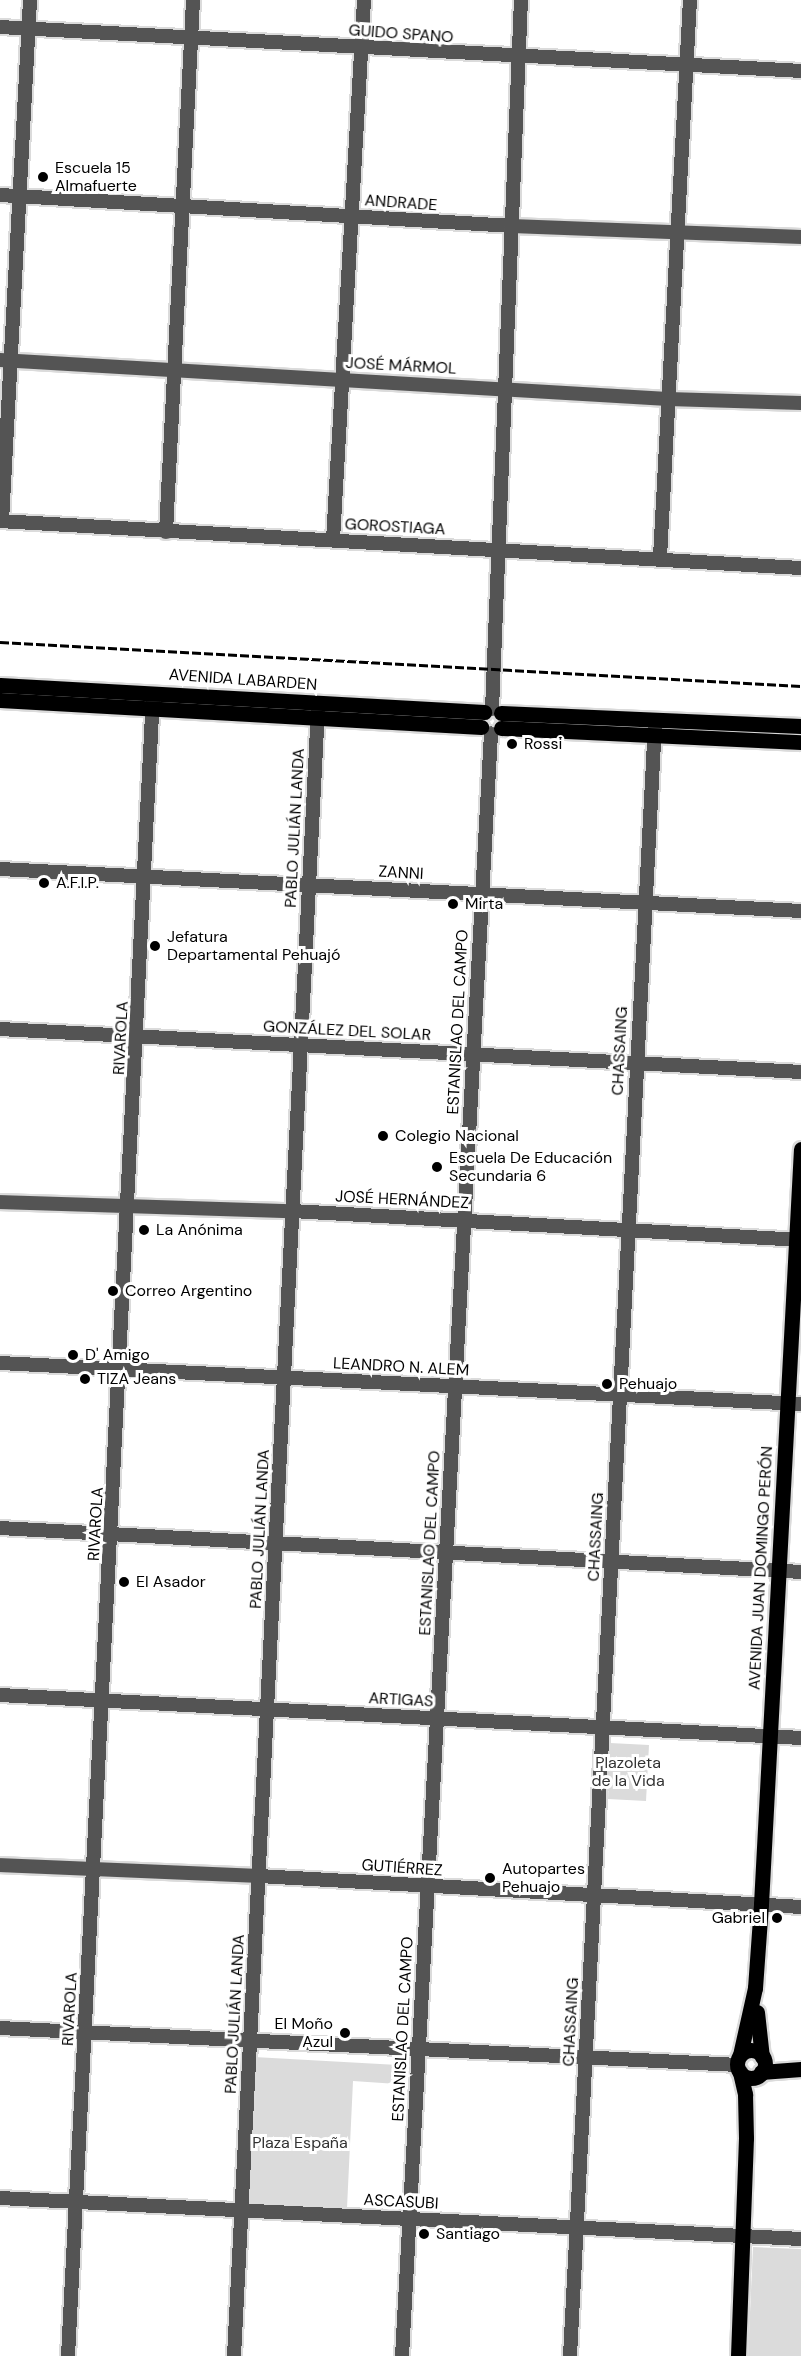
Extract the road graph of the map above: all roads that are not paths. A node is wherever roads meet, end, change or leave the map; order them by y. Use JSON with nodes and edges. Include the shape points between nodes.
{"nodes":[{"id":1,"x":30,"y":0,"type":"edge"},
{"id":2,"x":194,"y":0,"type":"edge"},
{"id":3,"x":364,"y":0,"type":"edge"},
{"id":4,"x":521,"y":0,"type":"edge"},
{"id":5,"x":690,"y":0,"type":"edge"},
{"id":6,"x":0,"y":27,"type":"edge"},
{"id":7,"x":28,"y":29,"type":"junction"},
{"id":8,"x":192,"y":37,"type":"junction"},
{"id":9,"x":361,"y":48,"type":"junction"},
{"id":10,"x":518,"y":58,"type":"junction"},
{"id":11,"x":688,"y":67,"type":"junction"},
{"id":12,"x":801,"y":71,"type":"edge"},
{"id":13,"x":0,"y":195,"type":"edge"},
{"id":14,"x":19,"y":196,"type":"junction"},
{"id":15,"x":183,"y":207,"type":"junction"},
{"id":16,"x":352,"y":216,"type":"junction"},
{"id":17,"x":512,"y":226,"type":"junction"},
{"id":18,"x":678,"y":233,"type":"junction"},
{"id":19,"x":801,"y":237,"type":"edge"},
{"id":20,"x":5,"y":360,"type":"edge"},
{"id":21,"x":174,"y":369,"type":"junction"},
{"id":22,"x":344,"y":379,"type":"junction"},
{"id":23,"x":507,"y":389,"type":"junction"},
{"id":24,"x":668,"y":399,"type":"junction"},
{"id":25,"x":801,"y":403,"type":"edge"},
{"id":26,"x":1,"y":521,"type":"edge"},
{"id":27,"x":166,"y":532,"type":"junction"},
{"id":28,"x":333,"y":540,"type":"junction"},
{"id":29,"x":499,"y":549,"type":"junction"},
{"id":30,"x":660,"y":557,"type":"junction"},
{"id":31,"x":797,"y":566,"type":"edge"},
{"id":32,"x":0,"y":685,"type":"edge"},
{"id":33,"x":0,"y":700,"type":"edge"},
{"id":34,"x":153,"y":700,"type":"junction"},
{"id":35,"x":318,"y":710,"type":"junction"},
{"id":36,"x":492,"y":720,"type":"junction"},
{"id":37,"x":801,"y":726,"type":"edge"},
{"id":38,"x":654,"y":727,"type":"junction"},
{"id":39,"x":801,"y":742,"type":"edge"},
{"id":40,"x":0,"y":869,"type":"edge"},
{"id":41,"x":146,"y":877,"type":"junction"},
{"id":42,"x":309,"y":885,"type":"junction"},
{"id":43,"x":482,"y":894,"type":"junction"},
{"id":44,"x":644,"y":903,"type":"junction"},
{"id":45,"x":801,"y":911,"type":"edge"},
{"id":46,"x":0,"y":1029,"type":"edge"},
{"id":47,"x":138,"y":1037,"type":"junction"},
{"id":48,"x":301,"y":1045,"type":"junction"},
{"id":49,"x":474,"y":1054,"type":"junction"},
{"id":50,"x":636,"y":1063,"type":"junction"},
{"id":51,"x":801,"y":1072,"type":"edge"},
{"id":52,"x":801,"y":1149,"type":"edge"},
{"id":53,"x":0,"y":1202,"type":"edge"},
{"id":54,"x":129,"y":1207,"type":"junction"},
{"id":55,"x":292,"y":1211,"type":"junction"},
{"id":56,"x":464,"y":1220,"type":"junction"},
{"id":57,"x":628,"y":1231,"type":"junction"},
{"id":58,"x":799,"y":1240,"type":"edge"},
{"id":59,"x":0,"y":1364,"type":"edge"},
{"id":60,"x":120,"y":1370,"type":"junction"},
{"id":61,"x":284,"y":1378,"type":"junction"},
{"id":62,"x":455,"y":1386,"type":"junction"},
{"id":63,"x":619,"y":1396,"type":"junction"},
{"id":64,"x":794,"y":1403,"type":"edge"},
{"id":65,"x":0,"y":1528,"type":"edge"},
{"id":66,"x":111,"y":1535,"type":"junction"},
{"id":67,"x":275,"y":1543,"type":"junction"},
{"id":68,"x":446,"y":1551,"type":"junction"},
{"id":69,"x":611,"y":1562,"type":"junction"},
{"id":70,"x":778,"y":1571,"type":"junction"},
{"id":71,"x":801,"y":1572,"type":"edge"},
{"id":72,"x":0,"y":1695,"type":"edge"},
{"id":73,"x":103,"y":1700,"type":"junction"},
{"id":74,"x":267,"y":1709,"type":"junction"},
{"id":75,"x":436,"y":1719,"type":"junction"},
{"id":76,"x":602,"y":1727,"type":"junction"},
{"id":77,"x":770,"y":1736,"type":"junction"},
{"id":78,"x":801,"y":1738,"type":"edge"},
{"id":79,"x":0,"y":1865,"type":"edge"},
{"id":80,"x":94,"y":1870,"type":"junction"},
{"id":81,"x":259,"y":1876,"type":"junction"},
{"id":82,"x":427,"y":1887,"type":"junction"},
{"id":83,"x":594,"y":1895,"type":"junction"},
{"id":84,"x":761,"y":1904,"type":"junction"},
{"id":85,"x":801,"y":1907,"type":"edge"},
{"id":86,"x":755,"y":1988,"type":"junction"},
{"id":87,"x":0,"y":2028,"type":"edge"},
{"id":88,"x":85,"y":2033,"type":"junction"},
{"id":89,"x":250,"y":2043,"type":"junction"},
{"id":90,"x":419,"y":2051,"type":"junction"},
{"id":91,"x":586,"y":2060,"type":"junction"},
{"id":92,"x":801,"y":2063,"type":"edge"},
{"id":93,"x":739,"y":2064,"type":"junction"},
{"id":94,"x":762,"y":2065,"type":"junction"},
{"id":95,"x":801,"y":2069,"type":"edge"},
{"id":96,"x":746,"y":2138,"type":"junction"},
{"id":97,"x":0,"y":2198,"type":"edge"},
{"id":98,"x":76,"y":2201,"type":"junction"},
{"id":99,"x":242,"y":2209,"type":"junction"},
{"id":100,"x":410,"y":2219,"type":"junction"},
{"id":101,"x":577,"y":2227,"type":"junction"},
{"id":102,"x":744,"y":2237,"type":"junction"},
{"id":103,"x":801,"y":2240,"type":"edge"},
{"id":104,"x":68,"y":2356,"type":"edge"},
{"id":105,"x":234,"y":2356,"type":"edge"},
{"id":106,"x":402,"y":2356,"type":"edge"},
{"id":107,"x":570,"y":2356,"type":"edge"},
{"id":108,"x":738,"y":2356,"type":"edge"}],
"edges":[{"from":1,"to":7,"type":"street"},
{"from":2,"to":8,"type":"street"},
{"from":3,"to":9,"type":"street"},
{"from":4,"to":10,"type":"street","name":"ESTANISLAO DEL CAMPO"},
{"from":5,"to":11,"type":"street"},
{"from":6,"to":7,"type":"street","name":"GUIDO SPANO"},
{"from":7,"to":8,"type":"street","name":"GUIDO SPANO"},
{"from":7,"to":14,"type":"street"},
{"from":8,"to":9,"type":"street","name":"GUIDO SPANO"},
{"from":8,"to":15,"type":"street"},
{"from":9,"to":10,"type":"street","name":"GUIDO SPANO"},
{"from":9,"to":16,"type":"street"},
{"from":10,"to":11,"type":"street","name":"GUIDO SPANO"},
{"from":10,"to":17,"type":"street","name":"ESTANISLAO DEL CAMPO"},
{"from":11,"to":12,"type":"street","name":"GUIDO SPANO"},
{"from":11,"to":18,"type":"street"},
{"from":13,"to":14,"type":"street","name":"ANDRADE"},
{"from":14,"to":15,"type":"street","name":"ANDRADE"},
{"from":14,"to":20,"type":"street"},
{"from":15,"to":16,"type":"street","name":"ANDRADE"},
{"from":15,"to":21,"type":"street"},
{"from":16,"to":17,"type":"street","name":"ANDRADE"},
{"from":16,"to":22,"type":"street"},
{"from":17,"to":18,"type":"street","name":"ANDRADE"},
{"from":17,"to":23,"type":"street","name":"ESTANISLAO DEL CAMPO"},
{"from":18,"to":19,"type":"street","name":"ANDRADE"},
{"from":18,"to":24,"type":"street"},
{"from":20,"to":21,"type":"street","name":"JOSÉ MÁRMOL"},
{"from":20,"to":26,"type":"street"},
{"from":21,"to":22,"type":"street","name":"JOSÉ MÁRMOL"},
{"from":21,"to":27,"type":"street"},
{"from":22,"to":23,"type":"street","name":"JOSÉ MÁRMOL"},
{"from":22,"to":28,"type":"street"},
{"from":23,"to":24,"type":"street","name":"JOSÉ MÁRMOL"},
{"from":23,"to":29,"type":"street","name":"ESTANISLAO DEL CAMPO"},
{"from":24,"to":25,"type":"street","name":"JOSÉ MÁRMOL"},
{"from":24,"to":30,"type":"street"},
{"from":26,"to":27,"type":"street","name":"GOROSTIAGA"},
{"from":27,"to":28,"type":"street","name":"GOROSTIAGA"},
{"from":28,"to":29,"type":"street","name":"GOROSTIAGA"},
{"from":29,"to":30,"type":"street","name":"GOROSTIAGA"},
{"from":29,"to":36,"type":"street","name":"ESTANISLAO DEL CAMPO"},
{"from":30,"to":31,"type":"street","name":"GOROSTIAGA"},
{"from":32,"to":34,"type":"main road","name":"AVENIDA LABARDEN"},
{"from":33,"to":34,"type":"main road","name":"AVENIDA LABARDEN"},
{"from":34,"to":35,"type":"main road","name":"AVENIDA LABARDEN"},
{"from":34,"to":41,"type":"street","name":"RIVAROLA"},
{"from":35,"to":36,"type":"main road","name":"AVENIDA LABARDEN"},
{"from":35,"to":42,"type":"street","name":"PABLO JULIÁN LANDA"},
{"from":36,"to":38,"type":"main road","name":"AVENIDA LABARDEN"},
{"from":36,"to":43,"type":"street","name":"ESTANISLAO DEL CAMPO"},
{"from":37,"to":38,"type":"main road","name":"AVENIDA LABARDEN"},
{"from":38,"to":39,"type":"main road","name":"AVENIDA LABARDEN"},
{"from":38,"to":44,"type":"street","name":"CHASSAING"},
{"from":40,"to":41,"type":"street","name":"ZANNI"},
{"from":41,"to":42,"type":"street","name":"ZANNI"},
{"from":41,"to":47,"type":"street","name":"RIVAROLA"},
{"from":42,"to":43,"type":"street","name":"ZANNI"},
{"from":42,"to":48,"type":"street","name":"PABLO JULIÁN LANDA"},
{"from":43,"to":44,"type":"street","name":"ZANNI"},
{"from":43,"to":49,"type":"street","name":"ESTANISLAO DEL CAMPO"},
{"from":44,"to":45,"type":"street","name":"ZANNI"},
{"from":44,"to":50,"type":"street","name":"CHASSAING"},
{"from":46,"to":47,"type":"street","name":"GONZÁLEZ DEL SOLAR"},
{"from":47,"to":48,"type":"street","name":"GONZÁLEZ DEL SOLAR"},
{"from":47,"to":54,"type":"street","name":"RIVAROLA"},
{"from":48,"to":49,"type":"street","name":"GONZÁLEZ DEL SOLAR"},
{"from":48,"to":55,"type":"street","name":"PABLO JULIÁN LANDA"},
{"from":49,"to":50,"type":"street","name":"GONZÁLEZ DEL SOLAR"},
{"from":49,"to":56,"type":"street","name":"ESTANISLAO DEL CAMPO"},
{"from":50,"to":51,"type":"street","name":"GONZÁLEZ DEL SOLAR"},
{"from":50,"to":57,"type":"street","name":"CHASSAING"},
{"from":52,"to":58,"type":"main road","name":"AVENIDA JUAN DOMINGO PERÓN"},
{"from":53,"to":54,"type":"street","name":"JOSÉ HERNÁNDEZ"},
{"from":54,"to":55,"type":"street","name":"JOSÉ HERNÁNDEZ"},
{"from":54,"to":60,"type":"street","name":"RIVAROLA"},
{"from":55,"to":56,"type":"street","name":"JOSÉ HERNÁNDEZ"},
{"from":55,"to":61,"type":"street","name":"PABLO JULIÁN LANDA"},
{"from":56,"to":57,"type":"street","name":"JOSÉ HERNÁNDEZ"},
{"from":56,"to":62,"type":"street","name":"ESTANISLAO DEL CAMPO"},
{"from":57,"to":58,"type":"street","name":"JOSÉ HERNÁNDEZ"},
{"from":57,"to":63,"type":"street","name":"CHASSAING"},
{"from":58,"to":64,"type":"main road","name":"AVENIDA JUAN DOMINGO PERÓN"},
{"from":59,"to":60,"type":"street","name":"LEANDRO N. ALEM"},
{"from":60,"to":61,"type":"street","name":"LEANDRO N. ALEM"},
{"from":60,"to":66,"type":"street","name":"RIVAROLA"},
{"from":61,"to":62,"type":"street","name":"LEANDRO N. ALEM"},
{"from":61,"to":67,"type":"street","name":"PABLO JULIÁN LANDA"},
{"from":62,"to":63,"type":"street","name":"LEANDRO N. ALEM"},
{"from":62,"to":68,"type":"street","name":"ESTANISLAO DEL CAMPO"},
{"from":63,"to":64,"type":"street","name":"LEANDRO N. ALEM"},
{"from":63,"to":69,"type":"street","name":"CHASSAING"},
{"from":64,"to":70,"type":"main road","name":"AVENIDA JUAN DOMINGO PERÓN"},
{"from":65,"to":66,"type":"street"},
{"from":66,"to":67,"type":"street"},
{"from":66,"to":73,"type":"street","name":"RIVAROLA"},
{"from":67,"to":68,"type":"street"},
{"from":67,"to":74,"type":"street","name":"PABLO JULIÁN LANDA"},
{"from":68,"to":69,"type":"street"},
{"from":68,"to":75,"type":"street","name":"ESTANISLAO DEL CAMPO"},
{"from":69,"to":70,"type":"street"},
{"from":69,"to":76,"type":"street","name":"CHASSAING"},
{"from":70,"to":71,"type":"street"},
{"from":70,"to":77,"type":"main road","name":"AVENIDA JUAN DOMINGO PERÓN"},
{"from":72,"to":73,"type":"street","name":"ARTIGAS"},
{"from":73,"to":74,"type":"street","name":"ARTIGAS"},
{"from":73,"to":80,"type":"street","name":"RIVAROLA"},
{"from":74,"to":75,"type":"street","name":"ARTIGAS"},
{"from":74,"to":81,"type":"street","name":"PABLO JULIÁN LANDA"},
{"from":75,"to":76,"type":"street","name":"ARTIGAS"},
{"from":75,"to":82,"type":"street","name":"ESTANISLAO DEL CAMPO"},
{"from":76,"to":77,"type":"street","name":"ARTIGAS"},
{"from":76,"to":83,"type":"street","name":"CHASSAING"},
{"from":77,"to":78,"type":"street","name":"ARTIGAS"},
{"from":77,"to":84,"type":"main road","name":"AVENIDA JUAN DOMINGO PERÓN"},
{"from":79,"to":80,"type":"street","name":"GUTIÉRREZ"},
{"from":80,"to":81,"type":"street","name":"GUTIÉRREZ"},
{"from":80,"to":88,"type":"street","name":"RIVAROLA"},
{"from":81,"to":82,"type":"street","name":"GUTIÉRREZ"},
{"from":81,"to":89,"type":"street","name":"PABLO JULIÁN LANDA"},
{"from":82,"to":83,"type":"street","name":"GUTIÉRREZ"},
{"from":82,"to":90,"type":"street","name":"ESTANISLAO DEL CAMPO"},
{"from":83,"to":84,"type":"street","name":"GUTIÉRREZ"},
{"from":83,"to":91,"type":"street","name":"CHASSAING"},
{"from":84,"to":85,"type":"street","name":"GUTIÉRREZ"},
{"from":84,"to":86,"type":"main road","name":"AVENIDA JUAN DOMINGO PERÓN"},
{"from":86,"to":93,"type":"main road","name":"AVENIDA JUAN DOMINGO PERÓN"},
{"from":86,"to":94,"type":"main road","name":"AVENIDA JUAN DOMINGO PERÓN"},
{"from":87,"to":88,"type":"street"},
{"from":88,"to":89,"type":"street"},
{"from":88,"to":98,"type":"street","name":"RIVAROLA"},
{"from":89,"to":90,"type":"street"},
{"from":89,"to":99,"type":"street","name":"PABLO JULIÁN LANDA"},
{"from":90,"to":91,"type":"street"},
{"from":90,"to":100,"type":"street","name":"ESTANISLAO DEL CAMPO"},
{"from":91,"to":93,"type":"street"},
{"from":91,"to":101,"type":"street","name":"CHASSAING"},
{"from":92,"to":94,"type":"main road"},
{"from":93,"to":94,"type":"main road","via":[[750,2078]]},
{"from":93,"to":94,"type":"main road","via":[[753,2051]]},
{"from":93,"to":96,"type":"main road","name":"AVENIDA JUAN DOMINGO PERÓN","via":[[745,2094]]},
{"from":94,"to":95,"type":"main road"},
{"from":94,"to":96,"type":"main road","name":"AVENIDA JUAN DOMINGO PERÓN"},
{"from":96,"to":102,"type":"main road","name":"AVENIDA JUAN DOMINGO PERÓN"},
{"from":97,"to":98,"type":"street","name":"ASCASUBI"},
{"from":98,"to":99,"type":"street","name":"ASCASUBI"},
{"from":98,"to":104,"type":"street","name":"RIVAROLA"},
{"from":99,"to":100,"type":"street","name":"ASCASUBI"},
{"from":99,"to":105,"type":"street","name":"PABLO JULIÁN LANDA"},
{"from":100,"to":101,"type":"street","name":"ASCASUBI"},
{"from":100,"to":106,"type":"street","name":"ESTANISLAO DEL CAMPO"},
{"from":101,"to":102,"type":"street","name":"ASCASUBI"},
{"from":101,"to":107,"type":"street","name":"CHASSAING"},
{"from":102,"to":103,"type":"street","name":"ASCASUBI"},
{"from":102,"to":108,"type":"main road","name":"AVENIDA JUAN DOMINGO PERÓN"}]}
